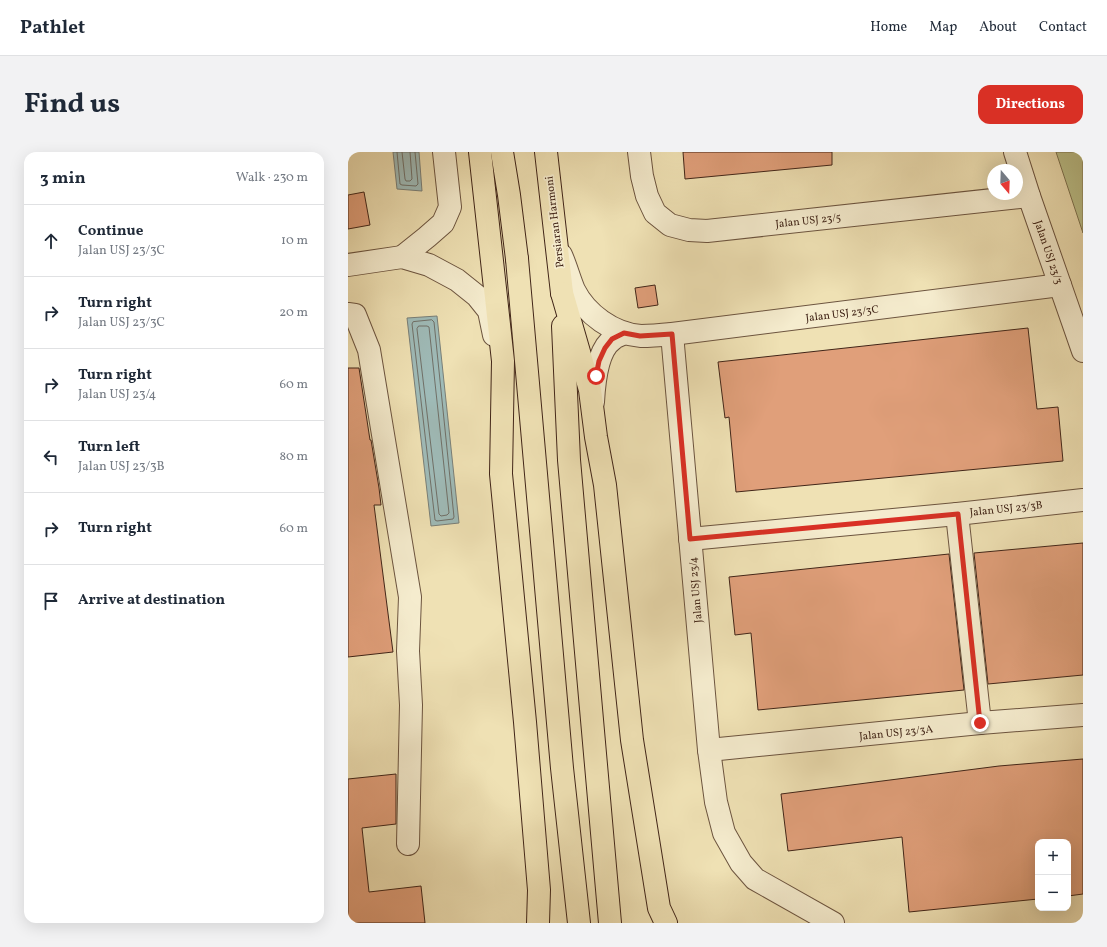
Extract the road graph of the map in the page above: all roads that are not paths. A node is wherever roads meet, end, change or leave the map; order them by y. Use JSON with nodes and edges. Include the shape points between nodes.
{"nodes":[{"id":1,"x":444,"y":152,"type":"edge"},
{"id":2,"x":480,"y":152,"type":"edge"},
{"id":3,"x":502,"y":152,"type":"edge"},
{"id":4,"x":546,"y":152,"type":"edge"},
{"id":5,"x":639,"y":152,"type":"edge"},
{"id":6,"x":1015,"y":152,"type":"edge"},
{"id":7,"x":1029,"y":196,"type":"junction"},
{"id":8,"x":558,"y":248,"type":"junction"},
{"id":9,"x":402,"y":257,"type":"junction"},
{"id":10,"x":348,"y":265,"type":"edge"},
{"id":11,"x":1060,"y":285,"type":"junction"},
{"id":12,"x":562,"y":293,"type":"junction"},
{"id":13,"x":348,"y":314,"type":"edge"},
{"id":14,"x":624,"y":333,"type":"junction"},
{"id":15,"x":672,"y":334,"type":"junction"},
{"id":16,"x":1083,"y":351,"type":"edge"},
{"id":17,"x":503,"y":361,"type":"junction"},
{"id":18,"x":592,"y":408,"type":"junction"},
{"id":19,"x":1083,"y":500,"type":"edge"},
{"id":20,"x":958,"y":514,"type":"junction"},
{"id":21,"x":690,"y":539,"type":"junction"},
{"id":22,"x":1083,"y":715,"type":"edge"},
{"id":23,"x":980,"y":723,"type":"junction"},
{"id":24,"x":708,"y":750,"type":"junction"},
{"id":25,"x":408,"y":844,"type":"dead end"},
{"id":26,"x":538,"y":923,"type":"edge"},
{"id":27,"x":579,"y":923,"type":"edge"},
{"id":28,"x":610,"y":923,"type":"edge"},
{"id":29,"x":666,"y":923,"type":"edge"},
{"id":30,"x":833,"y":923,"type":"edge"}],
"edges":[{"from":1,"to":9,"type":"street","via":[[450,207],[443,223]]},
{"from":2,"to":17,"type":"main road"},
{"from":3,"to":27,"type":"main road","via":[[517,259]]},
{"from":4,"to":8,"type":"main road","name":"Persiaran Harmoni"},
{"from":5,"to":7,"type":"street","name":"Jalan USJ 23/5","via":[[647,196],[655,213],[670,225],[689,230],[708,231]]},
{"from":6,"to":7,"type":"street","name":"Jalan USJ 23/3"},
{"from":7,"to":11,"type":"street","name":"Jalan USJ 23/3"},
{"from":8,"to":12,"type":"main road","name":"Persiaran Harmoni"},
{"from":8,"to":14,"type":"street","name":"Jalan USJ 23/3C","via":[[581,300],[598,319]]},
{"from":9,"to":10,"type":"street"},
{"from":9,"to":17,"type":"street","via":[[444,272],[477,296],[489,311]]},
{"from":11,"to":15,"type":"street","name":"Jalan USJ 23/3C"},
{"from":11,"to":16,"type":"street","name":"Jalan USJ 23/3"},
{"from":12,"to":18,"type":"main road","via":[[588,383]]},
{"from":12,"to":28,"type":"main road","via":[[569,460]]},
{"from":13,"to":25,"type":"street","via":[[355,315],[369,350],[410,597]]},
{"from":14,"to":15,"type":"street","name":"Jalan USJ 23/3C","via":[[640,336]]},
{"from":14,"to":18,"type":"street","via":[[612,339],[599,361]]},
{"from":15,"to":21,"type":"street","name":"Jalan USJ 23/4"},
{"from":17,"to":26,"type":"main road","via":[[501,474],[539,890]]},
{"from":18,"to":29,"type":"main road","via":[[605,485],[632,740],[659,908]]},
{"from":19,"to":20,"type":"street","name":"Jalan USJ 23/3B"},
{"from":20,"to":21,"type":"street","name":"Jalan USJ 23/3B"},
{"from":20,"to":23,"type":"street"},
{"from":21,"to":24,"type":"street","name":"Jalan USJ 23/4"},
{"from":22,"to":23,"type":"street","name":"Jalan USJ 23/3A"},
{"from":23,"to":24,"type":"street","name":"Jalan USJ 23/3A"},
{"from":24,"to":30,"type":"street","via":[[724,833],[741,863],[755,879]]}]}
